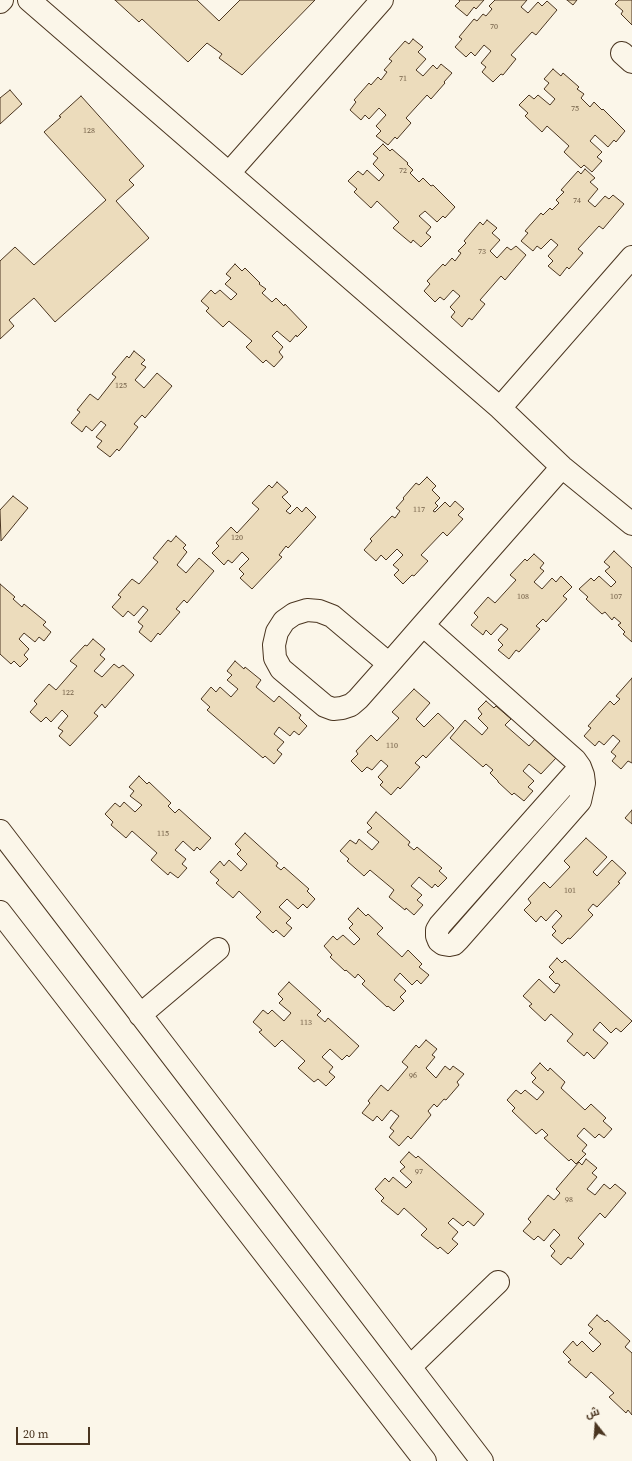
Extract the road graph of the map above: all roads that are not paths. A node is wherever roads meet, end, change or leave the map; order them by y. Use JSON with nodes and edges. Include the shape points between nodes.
{"nodes":[{"id":1,"x":2,"y":0,"type":"edge"},
{"id":2,"x":29,"y":0,"type":"edge"},
{"id":3,"x":380,"y":1,"type":"edge"},
{"id":4,"x":0,"y":2,"type":"edge"},
{"id":5,"x":229,"y":173,"type":"junction"},
{"id":6,"x":632,"y":257,"type":"edge"},
{"id":7,"x":500,"y":408,"type":"junction"},
{"id":8,"x":562,"y":467,"type":"junction"},
{"id":9,"x":632,"y":524,"type":"edge"},
{"id":10,"x":423,"y":625,"type":"junction"},
{"id":11,"x":389,"y":664,"type":"junction"},
{"id":12,"x":580,"y":767,"type":"junction"},
{"id":13,"x":0,"y":831,"type":"edge"},
{"id":14,"x":0,"y":912,"type":"edge"},
{"id":15,"x":218,"y":949,"type":"dead end"},
{"id":16,"x":140,"y":1015,"type":"junction"},
{"id":17,"x":498,"y":1282,"type":"dead end"},
{"id":18,"x":410,"y":1367,"type":"junction"},
{"id":19,"x":425,"y":1461,"type":"edge"},
{"id":20,"x":482,"y":1461,"type":"edge"}],
"edges":[{"from":1,"to":4,"type":"street"},
{"from":2,"to":5,"type":"street"},
{"from":3,"to":5,"type":"street"},
{"from":5,"to":7,"type":"street"},
{"from":6,"to":7,"type":"street"},
{"from":7,"to":8,"type":"street"},
{"from":8,"to":9,"type":"street"},
{"from":8,"to":10,"type":"street"},
{"from":10,"to":11,"type":"street"},
{"from":10,"to":12,"type":"street","via":[[570,755]]},
{"from":11,"to":11,"type":"street","via":[[351,705],[333,709],[324,706],[281,670],[275,658],[274,645],[277,632],[284,621],[294,614],[319,610],[332,616]]},
{"from":12,"to":12,"type":"street","via":[[440,925],[437,936],[444,944],[449,945],[458,940],[580,802],[584,783]]},
{"from":13,"to":16,"type":"street"},
{"from":14,"to":19,"type":"street"},
{"from":15,"to":16,"type":"street"},
{"from":16,"to":18,"type":"street"},
{"from":17,"to":18,"type":"street"},
{"from":18,"to":20,"type":"street"}]}
